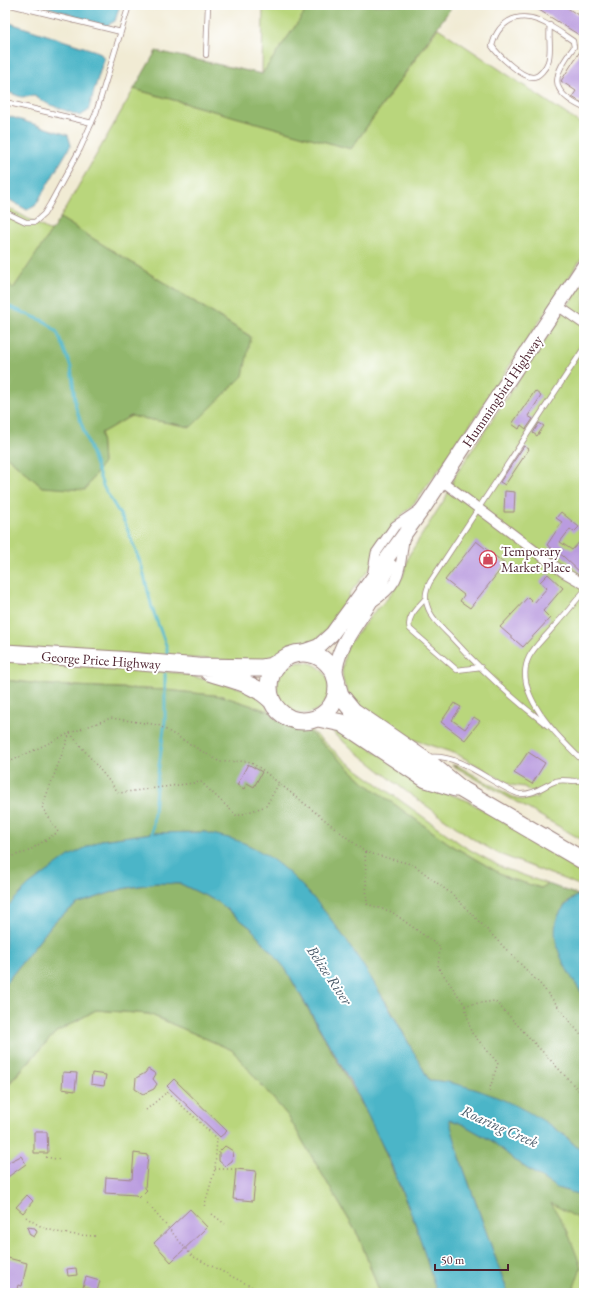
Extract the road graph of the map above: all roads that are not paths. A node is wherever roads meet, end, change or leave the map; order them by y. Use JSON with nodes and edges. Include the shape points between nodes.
{"nodes":[{"id":1,"x":11,"y":5,"type":"edge"},
{"id":2,"x":129,"y":5,"type":"edge"},
{"id":3,"x":208,"y":5,"type":"edge"},
{"id":4,"x":550,"y":25,"type":"junction"},
{"id":5,"x":121,"y":32,"type":"junction"},
{"id":6,"x":206,"y":55,"type":"dead end"},
{"id":7,"x":5,"y":102,"type":"edge"},
{"id":8,"x":584,"y":108,"type":"edge"},
{"id":9,"x":92,"y":123,"type":"junction"},
{"id":10,"x":5,"y":212,"type":"edge"},
{"id":11,"x":584,"y":266,"type":"edge"},
{"id":12,"x":558,"y":306,"type":"junction"},
{"id":13,"x":584,"y":324,"type":"edge"},
{"id":14,"x":584,"y":348,"type":"edge"},
{"id":15,"x":442,"y":481,"type":"junction"},
{"id":16,"x":477,"y":508,"type":"junction"},
{"id":17,"x":422,"y":510,"type":"junction"},
{"id":18,"x":584,"y":584,"type":"edge"},
{"id":19,"x":584,"y":592,"type":"edge"},
{"id":20,"x":425,"y":599,"type":"junction"},
{"id":21,"x":5,"y":653,"type":"edge"},
{"id":22,"x":299,"y":653,"type":"junction"},
{"id":23,"x":281,"y":661,"type":"junction"},
{"id":24,"x":198,"y":667,"type":"junction"},
{"id":25,"x":481,"y":667,"type":"junction"},
{"id":26,"x":336,"y":681,"type":"junction"},
{"id":27,"x":272,"y":701,"type":"junction"},
{"id":28,"x":318,"y":718,"type":"junction"},
{"id":29,"x":548,"y":726,"type":"junction"},
{"id":30,"x":422,"y":758,"type":"junction"},
{"id":31,"x":584,"y":762,"type":"edge"},
{"id":32,"x":584,"y":779,"type":"edge"},
{"id":33,"x":461,"y":790,"type":"junction"},
{"id":34,"x":584,"y":861,"type":"edge"}],
"edges":[{"from":1,"to":5,"type":"lane"},
{"from":2,"to":5,"type":"lane"},
{"from":3,"to":6,"type":"lane"},
{"from":4,"to":4,"type":"lane","via":[[526,16],[514,19],[503,25],[495,34],[492,46],[508,64],[528,77],[534,77],[540,74],[548,63]]},
{"from":4,"to":8,"type":"lane","via":[[575,44],[561,64],[556,84],[567,98]]},
{"from":5,"to":9,"type":"lane"},
{"from":7,"to":9,"type":"lane"},
{"from":9,"to":10,"type":"lane","via":[[73,163],[39,220],[26,222]]},
{"from":11,"to":12,"type":"main road","name":"Hummingbird Highway"},
{"from":12,"to":13,"type":"street"},
{"from":12,"to":15,"type":"main road","name":"Hummingbird Highway"},
{"from":14,"to":16,"type":"lane"},
{"from":15,"to":16,"type":"street"},
{"from":15,"to":17,"type":"main road","name":"Hummingbird Highway"},
{"from":16,"to":18,"type":"street","via":[[498,521],[563,572]]},
{"from":16,"to":20,"type":"lane","via":[[430,582]]},
{"from":17,"to":22,"type":"main road","name":"Hummingbird Highway","via":[[326,641],[312,650]]},
{"from":17,"to":26,"type":"main road","name":"Hummingbird Highway","via":[[368,606],[343,644],[336,663]]},
{"from":19,"to":29,"type":"lane","via":[[535,648],[526,665],[530,694]]},
{"from":20,"to":25,"type":"lane","via":[[438,623]]},
{"from":20,"to":25,"type":"lane","via":[[408,623],[410,629],[457,670]]},
{"from":21,"to":24,"type":"highway","name":"George Price Highway"},
{"from":22,"to":23,"type":"highway"},
{"from":22,"to":26,"type":"highway","via":[[321,658],[330,666]]},
{"from":23,"to":24,"type":"highway","name":"George Price Highway","via":[[261,668]]},
{"from":23,"to":27,"type":"highway","via":[[270,680]]},
{"from":24,"to":27,"type":"highway","name":"George Price Highway","via":[[253,686]]},
{"from":25,"to":29,"type":"lane","via":[[523,707]]},
{"from":26,"to":28,"type":"highway","via":[[334,702],[327,712]]},
{"from":26,"to":30,"type":"highway","via":[[340,695],[353,711]]},
{"from":27,"to":28,"type":"highway","via":[[279,711],[289,718],[301,721]]},
{"from":28,"to":33,"type":"highway","via":[[342,723],[426,779]]},
{"from":29,"to":31,"type":"lane"},
{"from":30,"to":32,"type":"lane","via":[[440,756],[457,762],[519,794],[527,795],[556,781],[576,782]]},
{"from":30,"to":33,"type":"highway"},
{"from":33,"to":34,"type":"highway"}]}
